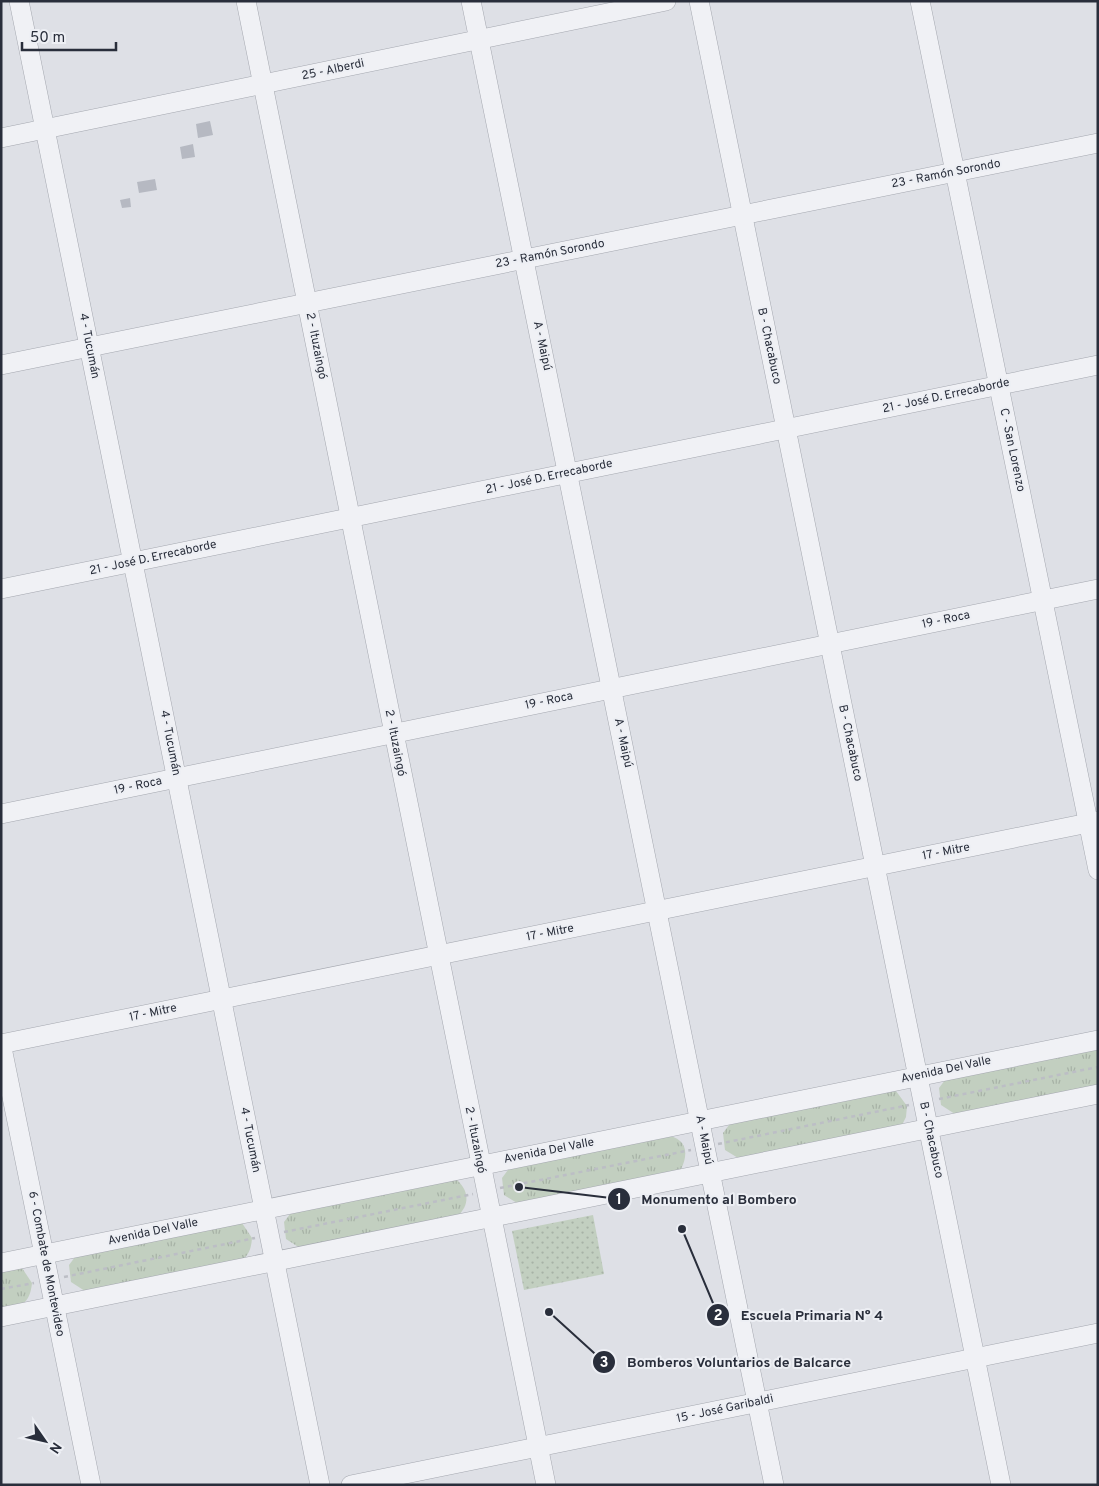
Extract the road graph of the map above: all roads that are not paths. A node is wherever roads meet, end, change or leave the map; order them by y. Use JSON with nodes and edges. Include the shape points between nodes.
{"nodes":[{"id":1,"x":19,"y":1,"type":"edge"},
{"id":2,"x":246,"y":1,"type":"edge"},
{"id":3,"x":471,"y":1,"type":"edge"},
{"id":4,"x":666,"y":1,"type":"edge"},
{"id":5,"x":699,"y":1,"type":"edge"},
{"id":6,"x":920,"y":1,"type":"edge"},
{"id":7,"x":479,"y":40,"type":"junction"},
{"id":8,"x":263,"y":84,"type":"junction"},
{"id":9,"x":45,"y":129,"type":"junction"},
{"id":10,"x":1,"y":138,"type":"edge"},
{"id":11,"x":1098,"y":143,"type":"edge"},
{"id":12,"x":955,"y":172,"type":"junction"},
{"id":13,"x":742,"y":215,"type":"junction"},
{"id":14,"x":524,"y":259,"type":"junction"},
{"id":15,"x":307,"y":303,"type":"junction"},
{"id":16,"x":89,"y":348,"type":"junction"},
{"id":17,"x":1,"y":365,"type":"edge"},
{"id":18,"x":1098,"y":366,"type":"edge"},
{"id":19,"x":999,"y":386,"type":"junction"},
{"id":20,"x":786,"y":429,"type":"junction"},
{"id":21,"x":568,"y":474,"type":"junction"},
{"id":22,"x":350,"y":518,"type":"junction"},
{"id":23,"x":133,"y":562,"type":"junction"},
{"id":24,"x":1,"y":589,"type":"edge"},
{"id":25,"x":1098,"y":589,"type":"edge"},
{"id":26,"x":1043,"y":600,"type":"junction"},
{"id":27,"x":830,"y":644,"type":"junction"},
{"id":28,"x":612,"y":689,"type":"junction"},
{"id":29,"x":393,"y":734,"type":"junction"},
{"id":30,"x":177,"y":778,"type":"junction"},
{"id":31,"x":1,"y":814,"type":"edge"},
{"id":32,"x":1093,"y":822,"type":"edge"},
{"id":33,"x":875,"y":866,"type":"junction"},
{"id":34,"x":1098,"y":870,"type":"edge"},
{"id":35,"x":657,"y":911,"type":"junction"},
{"id":36,"x":438,"y":955,"type":"junction"},
{"id":37,"x":222,"y":999,"type":"junction"},
{"id":38,"x":1098,"y":1040,"type":"edge"},
{"id":39,"x":1,"y":1044,"type":"edge"},
{"id":40,"x":918,"y":1076,"type":"junction"},
{"id":41,"x":889,"y":1082,"type":"junction"},
{"id":42,"x":1098,"y":1094,"type":"edge"},
{"id":43,"x":921,"y":1103,"type":"junction"},
{"id":44,"x":731,"y":1114,"type":"junction"},
{"id":45,"x":700,"y":1121,"type":"junction"},
{"id":46,"x":928,"y":1129,"type":"junction"},
{"id":47,"x":898,"y":1135,"type":"junction"},
{"id":48,"x":708,"y":1146,"type":"junction"},
{"id":49,"x":480,"y":1165,"type":"junction"},
{"id":50,"x":741,"y":1167,"type":"junction"},
{"id":51,"x":711,"y":1173,"type":"junction"},
{"id":52,"x":294,"y":1204,"type":"junction"},
{"id":53,"x":264,"y":1210,"type":"junction"},
{"id":54,"x":491,"y":1218,"type":"junction"},
{"id":55,"x":271,"y":1235,"type":"junction"},
{"id":56,"x":44,"y":1255,"type":"junction"},
{"id":57,"x":302,"y":1256,"type":"junction"},
{"id":58,"x":8,"y":1262,"type":"edge"},
{"id":59,"x":275,"y":1262,"type":"junction"},
{"id":60,"x":47,"y":1280,"type":"junction"},
{"id":61,"x":55,"y":1306,"type":"junction"},
{"id":62,"x":24,"y":1313,"type":"junction"},
{"id":63,"x":1,"y":1317,"type":"edge"},
{"id":64,"x":1098,"y":1333,"type":"edge"},
{"id":65,"x":975,"y":1358,"type":"junction"},
{"id":66,"x":758,"y":1402,"type":"junction"},
{"id":67,"x":538,"y":1447,"type":"junction"},
{"id":68,"x":91,"y":1485,"type":"edge"},
{"id":69,"x":320,"y":1485,"type":"edge"},
{"id":70,"x":351,"y":1485,"type":"edge"},
{"id":71,"x":546,"y":1485,"type":"edge"},
{"id":72,"x":774,"y":1485,"type":"edge"},
{"id":73,"x":1001,"y":1485,"type":"edge"}],
"edges":[{"from":1,"to":9,"type":"street","name":"4 - Tucumán"},
{"from":2,"to":8,"type":"street","name":"2 - Ituzaingó"},
{"from":3,"to":7,"type":"street","name":"A - Maipú"},
{"from":4,"to":7,"type":"street","name":"25 - Alberdi"},
{"from":5,"to":13,"type":"street","name":"B - Chacabuco"},
{"from":6,"to":12,"type":"street","name":"C - San Lorenzo"},
{"from":7,"to":8,"type":"street","name":"25 - Alberdi"},
{"from":7,"to":14,"type":"street","name":"A - Maipú"},
{"from":8,"to":9,"type":"street","name":"25 - Alberdi"},
{"from":8,"to":15,"type":"street","name":"2 - Ituzaingó"},
{"from":9,"to":10,"type":"street","name":"25 - Alberdi"},
{"from":9,"to":16,"type":"street","name":"4 - Tucumán"},
{"from":11,"to":12,"type":"street","name":"23 - Ramón Sorondo"},
{"from":12,"to":13,"type":"street","name":"23 - Ramón Sorondo"},
{"from":12,"to":19,"type":"street","name":"C - San Lorenzo"},
{"from":13,"to":14,"type":"street","name":"23 - Ramón Sorondo"},
{"from":13,"to":20,"type":"street","name":"B - Chacabuco"},
{"from":14,"to":15,"type":"street","name":"23 - Ramón Sorondo"},
{"from":14,"to":21,"type":"street","name":"A - Maipú"},
{"from":15,"to":16,"type":"street","name":"23 - Ramón Sorondo"},
{"from":15,"to":22,"type":"street","name":"2 - Ituzaingó"},
{"from":16,"to":17,"type":"street","name":"23 - Ramón Sorondo"},
{"from":16,"to":23,"type":"street","name":"4 - Tucumán"},
{"from":18,"to":19,"type":"street","name":"21 - José D. Errecaborde"},
{"from":19,"to":20,"type":"street","name":"21 - José D. Errecaborde"},
{"from":19,"to":26,"type":"street","name":"C - San Lorenzo"},
{"from":20,"to":21,"type":"street","name":"21 - José D. Errecaborde"},
{"from":20,"to":27,"type":"street","name":"B - Chacabuco"},
{"from":21,"to":22,"type":"street","name":"21 - José D. Errecaborde"},
{"from":21,"to":28,"type":"street","name":"A - Maipú"},
{"from":22,"to":23,"type":"street","name":"21 - José D. Errecaborde"},
{"from":22,"to":29,"type":"street","name":"2 - Ituzaingó"},
{"from":23,"to":24,"type":"street","name":"21 - José D. Errecaborde"},
{"from":23,"to":30,"type":"street","name":"4 - Tucumán"},
{"from":25,"to":26,"type":"street","name":"19 - Roca"},
{"from":26,"to":27,"type":"street","name":"19 - Roca"},
{"from":26,"to":32,"type":"street","name":"C - San Lorenzo"},
{"from":27,"to":28,"type":"street","name":"19 - Roca"},
{"from":27,"to":33,"type":"street","name":"B - Chacabuco"},
{"from":28,"to":29,"type":"street","name":"19 - Roca"},
{"from":28,"to":35,"type":"street","name":"A - Maipú"},
{"from":29,"to":30,"type":"street","name":"19 - Roca"},
{"from":29,"to":36,"type":"street","name":"2 - Ituzaingó"},
{"from":30,"to":31,"type":"street","name":"19 - Roca"},
{"from":30,"to":37,"type":"street","name":"4 - Tucumán"},
{"from":32,"to":33,"type":"street","name":"17 - Mitre"},
{"from":32,"to":34,"type":"street","name":"C - San Lorenzo"},
{"from":33,"to":35,"type":"street","name":"17 - Mitre"},
{"from":33,"to":40,"type":"street","name":"B - Chacabuco"},
{"from":35,"to":36,"type":"street","name":"17 - Mitre"},
{"from":35,"to":45,"type":"street","name":"A - Maipú"},
{"from":36,"to":37,"type":"street","name":"17 - Mitre"},
{"from":36,"to":49,"type":"street","name":"2 - Ituzaingó"},
{"from":37,"to":39,"type":"street","name":"17 - Mitre"},
{"from":37,"to":53,"type":"street","name":"4 - Tucumán"},
{"from":38,"to":40,"type":"street","name":"Avenida Del Valle"},
{"from":39,"to":56,"type":"street","name":"6 - Combate de Montevideo"},
{"from":40,"to":41,"type":"street","name":"Avenida Del Valle"},
{"from":40,"to":43,"type":"street","name":"B - Chacabuco"},
{"from":41,"to":43,"type":"street","via":[[912,1092]]},
{"from":41,"to":44,"type":"street","name":"Avenida Del Valle"},
{"from":42,"to":46,"type":"street"},
{"from":43,"to":46,"type":"street","name":"B - Chacabuco"},
{"from":43,"to":47,"type":"street","via":[[919,1116],[912,1127]]},
{"from":44,"to":45,"type":"street","name":"Avenida Del Valle"},
{"from":44,"to":48,"type":"street","via":[[718,1122]]},
{"from":45,"to":48,"type":"street","name":"A - Maipú"},
{"from":45,"to":49,"type":"street","name":"Avenida Del Valle"},
{"from":46,"to":47,"type":"street"},
{"from":46,"to":65,"type":"street","name":"B - Chacabuco"},
{"from":47,"to":50,"type":"street"},
{"from":48,"to":50,"type":"street","via":[[717,1157]]},
{"from":48,"to":51,"type":"street","name":"A - Maipú"},
{"from":49,"to":52,"type":"street","name":"Avenida Del Valle"},
{"from":49,"to":54,"type":"street","name":"2 - Ituzaingó"},
{"from":50,"to":51,"type":"street"},
{"from":51,"to":54,"type":"street"},
{"from":51,"to":66,"type":"street","name":"A - Maipú"},
{"from":52,"to":53,"type":"street","name":"Avenida Del Valle"},
{"from":52,"to":55,"type":"street","via":[[279,1212],[272,1222]]},
{"from":53,"to":55,"type":"street","name":"4 - Tucumán"},
{"from":53,"to":56,"type":"street","name":"Avenida Del Valle"},
{"from":54,"to":57,"type":"street"},
{"from":54,"to":67,"type":"street","name":"2 - Ituzaingó"},
{"from":55,"to":57,"type":"street","via":[[279,1247]]},
{"from":55,"to":59,"type":"street","name":"4 - Tucumán"},
{"from":56,"to":58,"type":"street","name":"Avenida Del Valle"},
{"from":56,"to":60,"type":"street","name":"6 - Combate de Montevideo"},
{"from":57,"to":59,"type":"street"},
{"from":58,"to":60,"type":"street","via":[[27,1262],[38,1268]]},
{"from":59,"to":61,"type":"street"},
{"from":59,"to":69,"type":"street","name":"4 - Tucumán"},
{"from":60,"to":61,"type":"street","name":"6 - Combate de Montevideo"},
{"from":60,"to":62,"type":"street","via":[[37,1304]]},
{"from":61,"to":62,"type":"street"},
{"from":61,"to":68,"type":"street","name":"6 - Combate de Montevideo"},
{"from":62,"to":63,"type":"street"},
{"from":64,"to":65,"type":"street","name":"15 - José Garibaldi"},
{"from":65,"to":66,"type":"street","name":"15 - José Garibaldi"},
{"from":65,"to":73,"type":"street","name":"B - Chacabuco"},
{"from":66,"to":67,"type":"street","name":"15 - José Garibaldi"},
{"from":66,"to":72,"type":"street","name":"A - Maipú"},
{"from":67,"to":70,"type":"street","name":"15 - José Garibaldi"},
{"from":67,"to":71,"type":"street","name":"2 - Ituzaingó"}]}
